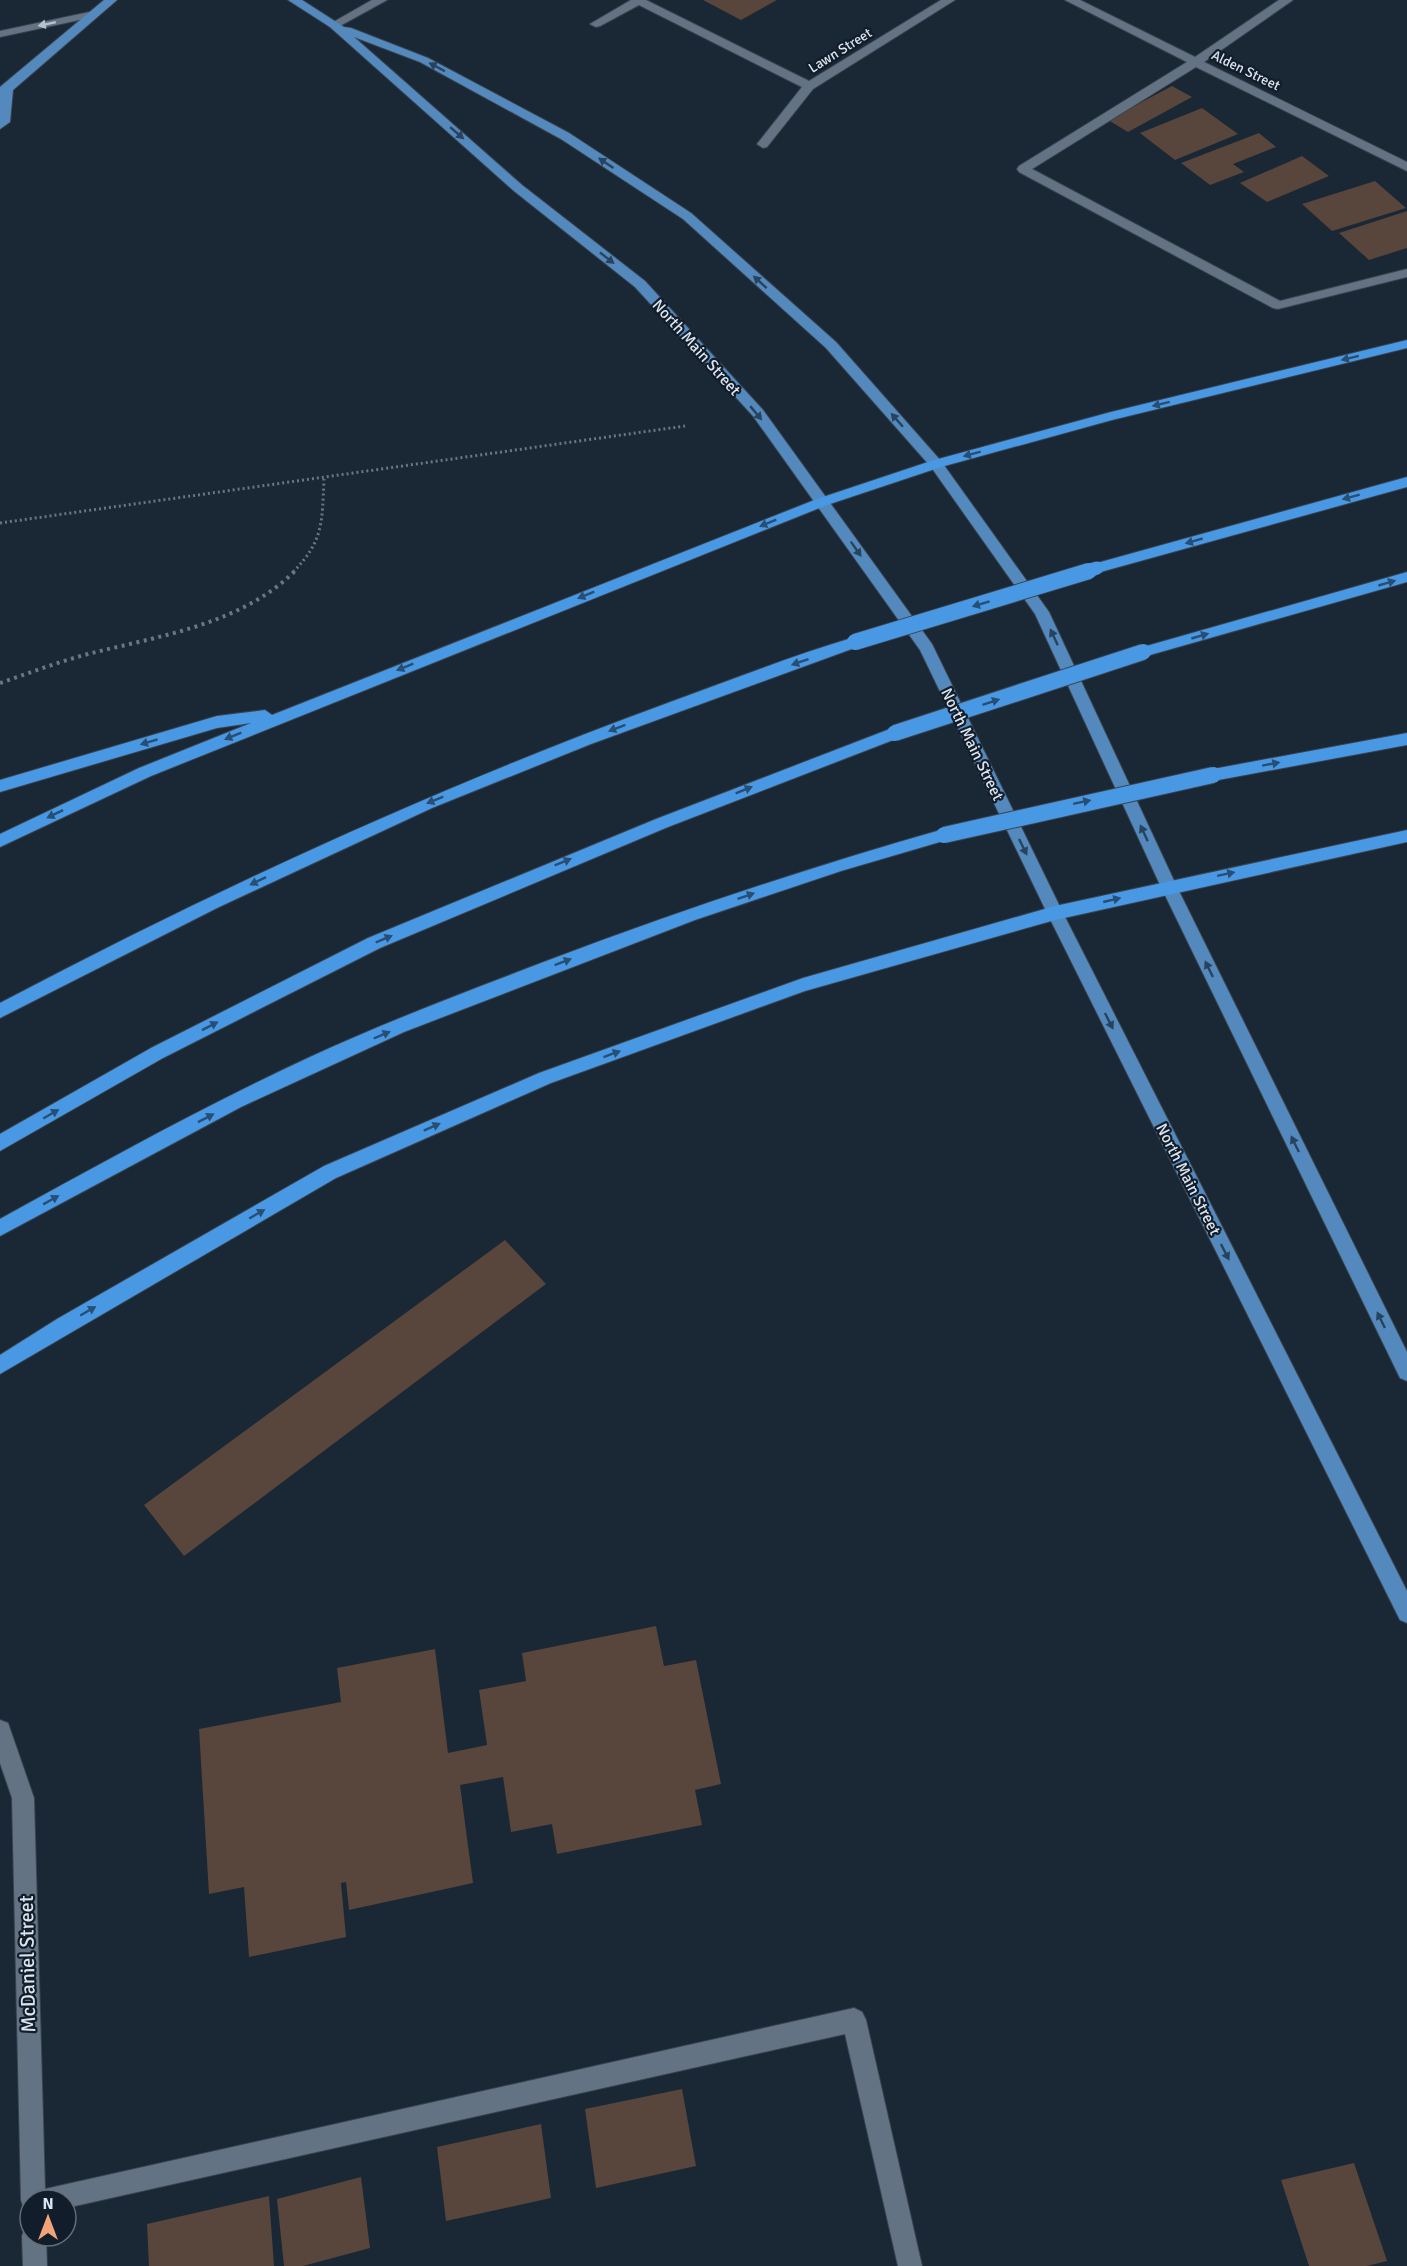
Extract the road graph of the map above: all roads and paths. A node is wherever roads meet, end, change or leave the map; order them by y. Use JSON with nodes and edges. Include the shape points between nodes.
{"nodes":[{"id":1,"x":111,"y":0,"type":"edge"},
{"id":2,"x":294,"y":0,"type":"edge"},
{"id":3,"x":381,"y":0,"type":"edge"},
{"id":4,"x":638,"y":0,"type":"edge"},
{"id":5,"x":949,"y":0,"type":"edge"},
{"id":6,"x":1071,"y":0,"type":"edge"},
{"id":7,"x":1287,"y":0,"type":"edge"},
{"id":8,"x":94,"y":14,"type":"junction"},
{"id":9,"x":596,"y":24,"type":"dead end"},
{"id":10,"x":334,"y":25,"type":"junction"},
{"id":11,"x":0,"y":34,"type":"edge"},
{"id":12,"x":1196,"y":62,"type":"junction"},
{"id":13,"x":809,"y":86,"type":"junction"},
{"id":14,"x":3,"y":90,"type":"edge"},
{"id":15,"x":0,"y":125,"type":"edge"},
{"id":16,"x":764,"y":144,"type":"dead end"},
{"id":17,"x":1407,"y":167,"type":"edge"},
{"id":18,"x":1407,"y":273,"type":"edge"},
{"id":19,"x":1407,"y":344,"type":"edge"},
{"id":20,"x":684,"y":426,"type":"dead end"},
{"id":21,"x":936,"y":464,"type":"junction"},
{"id":22,"x":324,"y":478,"type":"junction"},
{"id":23,"x":1407,"y":482,"type":"edge"},
{"id":24,"x":822,"y":502,"type":"junction"},
{"id":25,"x":0,"y":524,"type":"edge"},
{"id":26,"x":1407,"y":577,"type":"edge"},
{"id":27,"x":0,"y":683,"type":"edge"},
{"id":28,"x":288,"y":714,"type":"junction"},
{"id":29,"x":1407,"y":739,"type":"edge"},
{"id":30,"x":0,"y":786,"type":"edge"},
{"id":31,"x":1407,"y":836,"type":"edge"},
{"id":32,"x":0,"y":841,"type":"edge"},
{"id":33,"x":1169,"y":887,"type":"junction"},
{"id":34,"x":1055,"y":914,"type":"junction"},
{"id":35,"x":0,"y":1011,"type":"edge"},
{"id":36,"x":0,"y":1143,"type":"edge"},
{"id":37,"x":0,"y":1228,"type":"edge"},
{"id":38,"x":0,"y":1365,"type":"edge"},
{"id":39,"x":1407,"y":1372,"type":"edge"},
{"id":40,"x":1407,"y":1613,"type":"edge"},
{"id":41,"x":0,"y":1731,"type":"edge"},
{"id":42,"x":33,"y":2188,"type":"edge"},
{"id":43,"x":78,"y":2193,"type":"edge"},
{"id":44,"x":34,"y":2248,"type":"edge"},
{"id":45,"x":35,"y":2266,"type":"edge"},
{"id":46,"x":910,"y":2266,"type":"edge"}],
"edges":[{"from":1,"to":8,"type":"main road"},
{"from":2,"to":10,"type":"main road","name":"North Main Street"},
{"from":3,"to":10,"type":"street"},
{"from":4,"to":9,"type":"street"},
{"from":4,"to":13,"type":"street"},
{"from":5,"to":13,"type":"street","name":"Lawn Street"},
{"from":6,"to":12,"type":"street","name":"Alden Street"},
{"from":7,"to":12,"type":"street"},
{"from":8,"to":11,"type":"street","one_way":true},
{"from":8,"to":14,"type":"main road"},
{"from":21,"to":10,"type":"main road","name":"North Main Street","one_way":true,"via":[[831,345],[687,216],[565,136],[424,60]]},
{"from":10,"to":24,"type":"main road","name":"North Main Street","one_way":true,"via":[[518,188],[640,284],[758,413]]},
{"from":12,"to":17,"type":"street","name":"Alden Street"},
{"from":12,"to":18,"type":"street","via":[[1023,169],[1278,305]]},
{"from":13,"to":16,"type":"street","name":"Lawn Street"},
{"from":14,"to":15,"type":"main road","via":[[4,122]]},
{"from":19,"to":21,"type":"highway","one_way":true,"via":[[1112,416]]},
{"from":20,"to":22,"type":"path"},
{"from":21,"to":24,"type":"highway"},
{"from":33,"to":21,"type":"main road","name":"North Main Street","one_way":true,"via":[[1042,612]]},
{"from":22,"to":25,"type":"path"},
{"from":22,"to":27,"type":"path","via":[[321,520],[314,547],[291,576],[256,600],[209,622],[56,663]]},
{"from":23,"to":35,"type":"highway","one_way":true,"bridge":true,"via":[[1097,568],[855,642],[673,707],[535,759],[306,858]]},
{"from":24,"to":28,"type":"highway","one_way":true},
{"from":24,"to":34,"type":"main road","name":"North Main Street","one_way":true,"via":[[927,648]]},
{"from":36,"to":26,"type":"highway","one_way":true,"bridge":true,"via":[[157,1053],[374,943],[610,843],[895,733],[1143,652]]},
{"from":28,"to":30,"type":"highway","one_way":true,"via":[[217,722]]},
{"from":28,"to":32,"type":"highway","one_way":true,"via":[[145,771]]},
{"from":37,"to":29,"type":"highway","one_way":true,"bridge":true,"via":[[153,1144],[316,1063],[453,1005],[745,896],[944,835],[1214,775]]},
{"from":33,"to":31,"type":"highway","one_way":true},
{"from":34,"to":33,"type":"highway","one_way":true},
{"from":39,"to":33,"type":"main road","name":"North Main Street","one_way":true},
{"from":38,"to":34,"type":"highway","one_way":true,"via":[[330,1172],[545,1078],[804,985]]},
{"from":34,"to":40,"type":"main road","name":"North Main Street","one_way":true},
{"from":41,"to":42,"type":"street","name":"McDaniel Street","via":[[23,1798]]},
{"from":43,"to":46,"type":"street","via":[[854,2020]]},
{"from":44,"to":45,"type":"street"}]}
